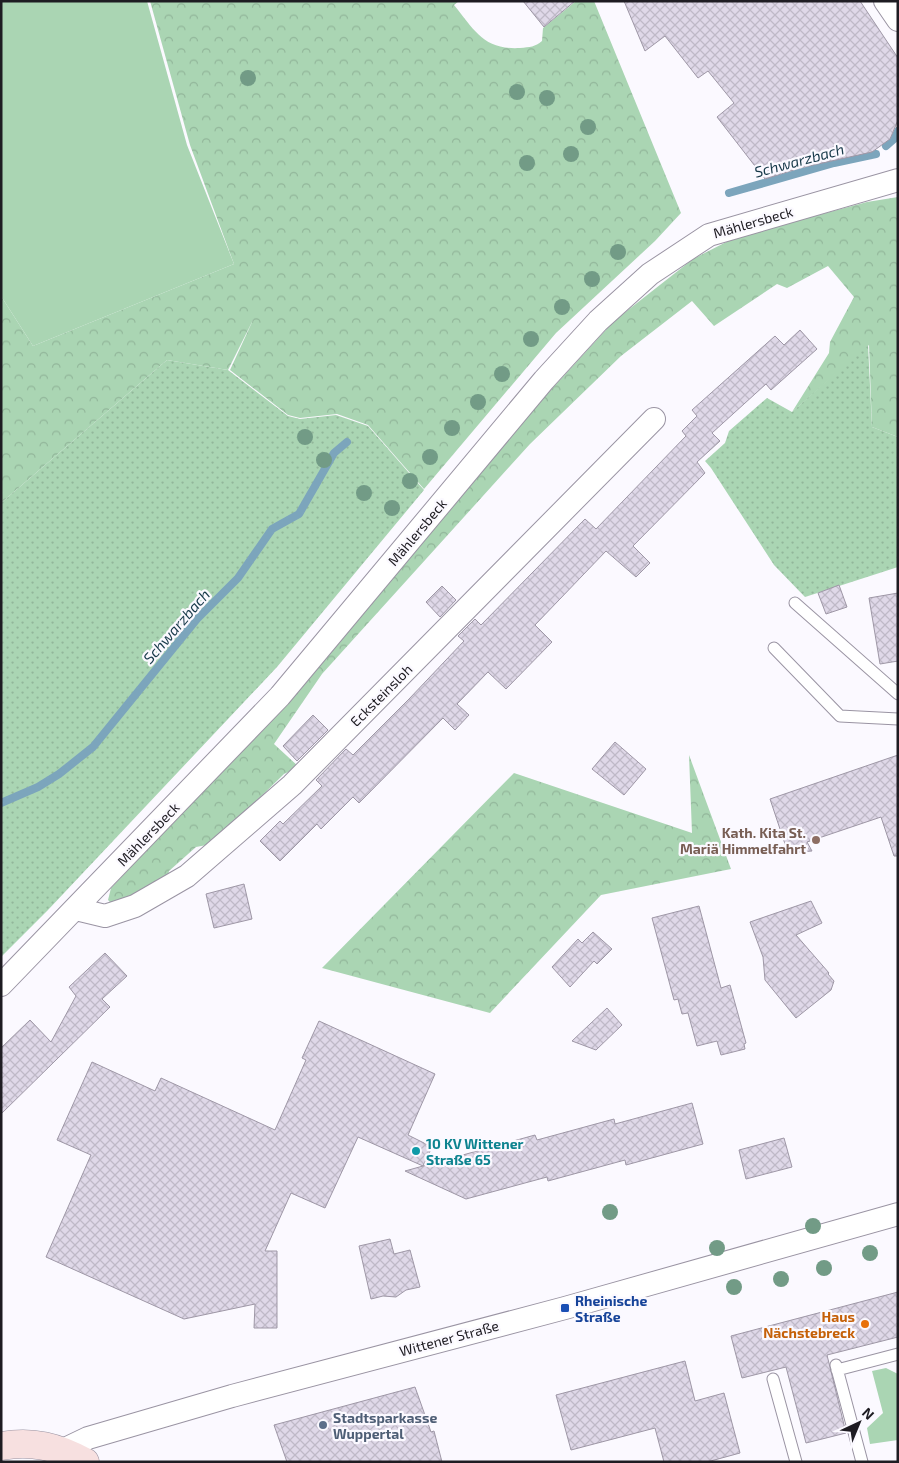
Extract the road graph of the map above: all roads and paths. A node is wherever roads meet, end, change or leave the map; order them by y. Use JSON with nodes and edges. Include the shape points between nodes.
{"nodes":[{"id":1,"x":886,"y":1,"type":"edge"},
{"id":2,"x":898,"y":20,"type":"edge"},
{"id":3,"x":898,"y":180,"type":"edge"},
{"id":4,"x":654,"y":419,"type":"dead end"},
{"id":5,"x":795,"y":604,"type":"dead end"},
{"id":6,"x":774,"y":648,"type":"dead end"},
{"id":7,"x":898,"y":694,"type":"edge"},
{"id":8,"x":898,"y":719,"type":"edge"},
{"id":9,"x":76,"y":909,"type":"junction"},
{"id":10,"x":1,"y":985,"type":"edge"},
{"id":11,"x":898,"y":1214,"type":"edge"},
{"id":12,"x":898,"y":1354,"type":"edge"},
{"id":13,"x":773,"y":1379,"type":"dead end"},
{"id":14,"x":1,"y":1446,"type":"edge"},
{"id":15,"x":74,"y":1456,"type":"edge"},
{"id":16,"x":796,"y":1462,"type":"edge"},
{"id":17,"x":862,"y":1462,"type":"edge"}],
"edges":[{"from":1,"to":2,"type":"street"},
{"from":3,"to":9,"type":"street","name":"Mählersbeck","via":[[709,235],[650,274],[598,321],[544,380],[280,696]]},
{"from":4,"to":9,"type":"street","name":"Ecksteinsloh","via":[[292,785],[187,876],[135,906],[105,916]]},
{"from":5,"to":7,"type":"lane"},
{"from":6,"to":8,"type":"lane","via":[[840,716]]},
{"from":9,"to":10,"type":"street","name":"Mählersbeck"},
{"from":11,"to":15,"type":"street","name":"Wittener Straße","via":[[88,1438]]},
{"from":12,"to":17,"type":"lane","via":[[836,1367]]},
{"from":13,"to":16,"type":"lane"},
{"from":14,"to":15,"type":"main road","name":"Wittener Straße","via":[[20,1442],[45,1445]]}]}
